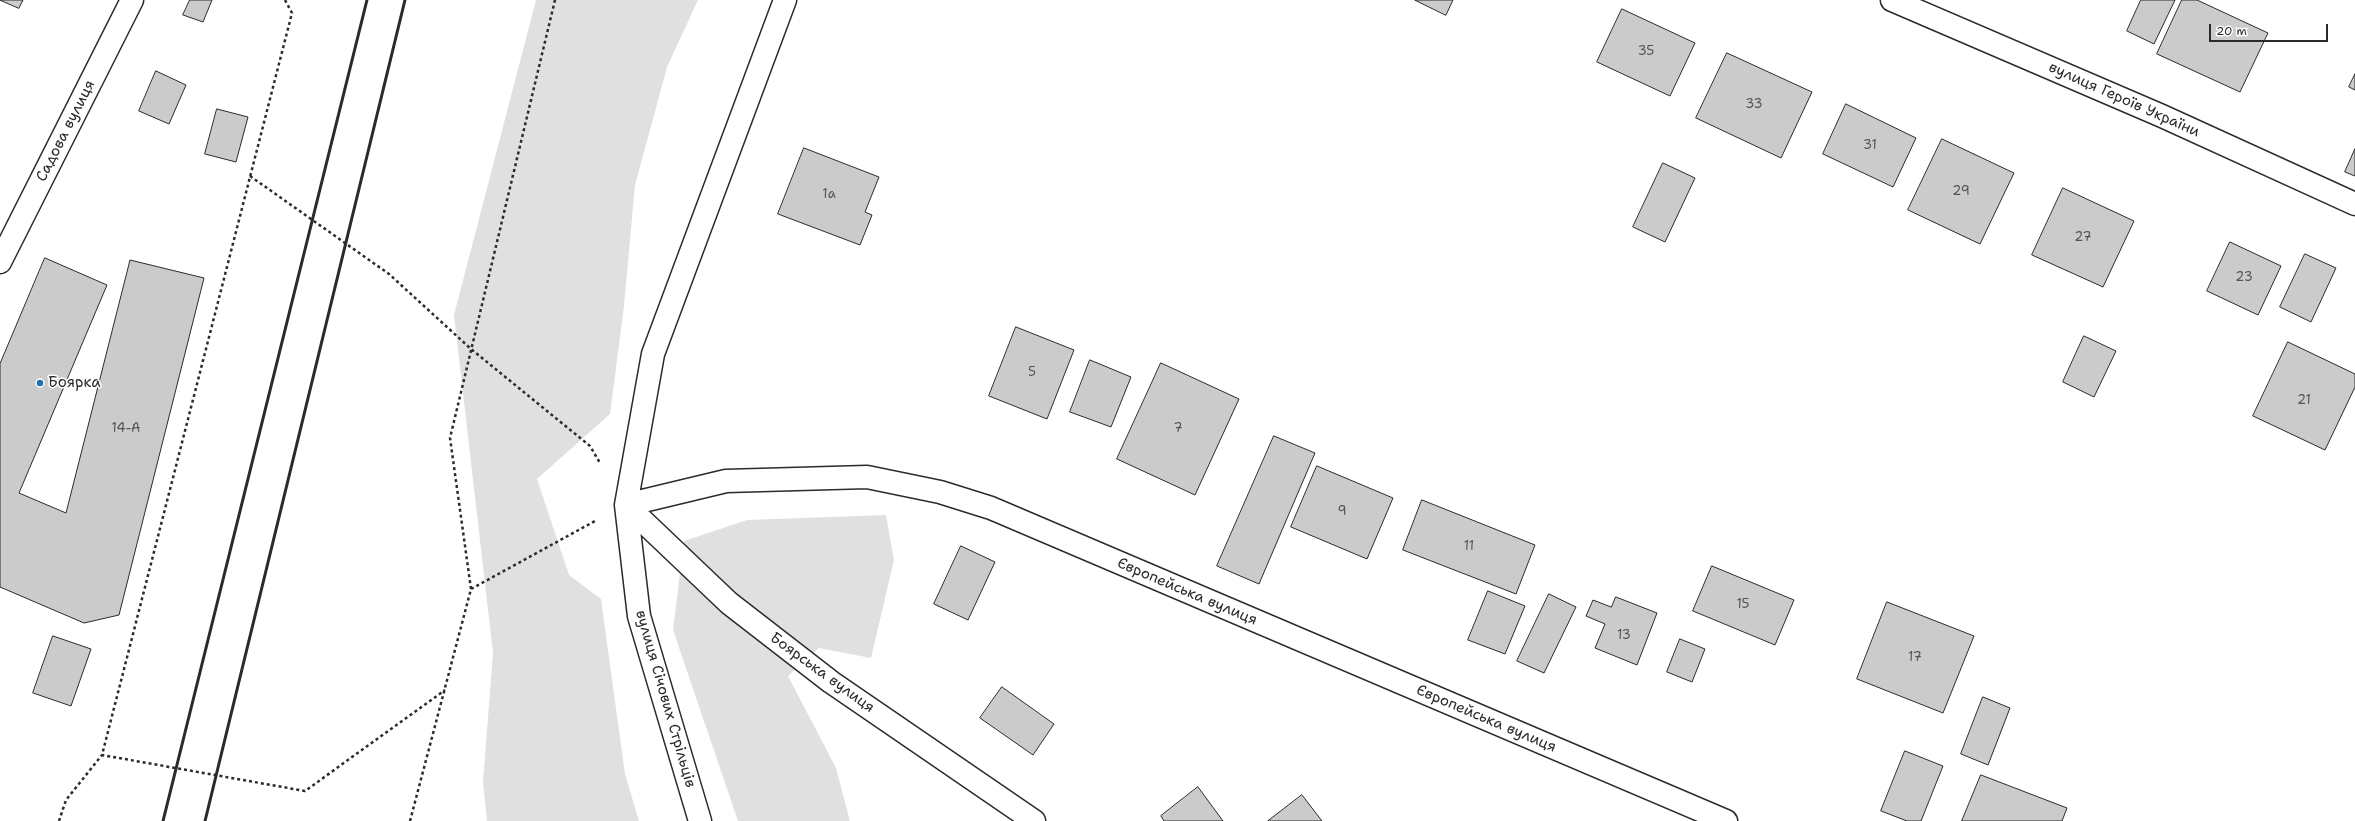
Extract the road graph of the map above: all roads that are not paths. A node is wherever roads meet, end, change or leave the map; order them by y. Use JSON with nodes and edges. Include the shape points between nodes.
{"nodes":[{"id":1,"x":132,"y":0,"type":"edge"},
{"id":2,"x":785,"y":0,"type":"edge"},
{"id":3,"x":1892,"y":0,"type":"edge"},
{"id":4,"x":2355,"y":204,"type":"edge"},
{"id":5,"x":0,"y":262,"type":"edge"},
{"id":6,"x":626,"y":505,"type":"junction"},
{"id":7,"x":700,"y":821,"type":"edge"},
{"id":8,"x":1034,"y":821,"type":"edge"},
{"id":9,"x":1726,"y":821,"type":"edge"}],
"edges":[{"from":1,"to":5,"type":"street","name":"Садова вулиця"},
{"from":2,"to":6,"type":"street","name":"вулиця Січових Стрільців","via":[[653,354]]},
{"from":3,"to":4,"type":"street","name":"вулиця Героїв України","via":[[2162,116]]},
{"from":6,"to":7,"type":"street","name":"вулиця Січових Стрільців","via":[[639,616]]},
{"from":6,"to":8,"type":"street","name":"Боярська вулиця","via":[[729,603],[831,682]]},
{"from":6,"to":9,"type":"street","name":"Європейська вулиця","via":[[726,481],[867,477],[940,492],[991,508]]}]}
